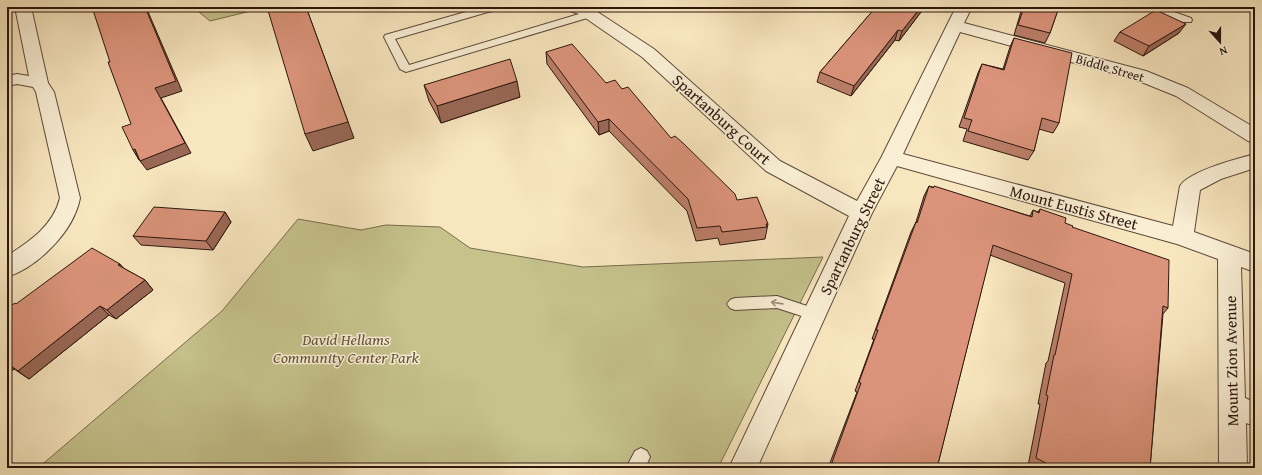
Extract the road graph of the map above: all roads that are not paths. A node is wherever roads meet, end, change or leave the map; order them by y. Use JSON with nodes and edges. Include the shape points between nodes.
{"nodes":[{"id":1,"x":23,"y":7,"type":"edge"},
{"id":2,"x":500,"y":7,"type":"edge"},
{"id":3,"x":568,"y":7,"type":"edge"},
{"id":4,"x":1150,"y":7,"type":"edge"},
{"id":5,"x":590,"y":14,"type":"junction"},
{"id":6,"x":959,"y":16,"type":"edge"},
{"id":7,"x":1187,"y":20,"type":"dead end"},
{"id":8,"x":7,"y":81,"type":"edge"},
{"id":9,"x":39,"y":83,"type":"junction"},
{"id":10,"x":1255,"y":137,"type":"edge"},
{"id":11,"x":891,"y":158,"type":"junction"},
{"id":12,"x":1255,"y":161,"type":"edge"},
{"id":13,"x":861,"y":213,"type":"junction"},
{"id":14,"x":1182,"y":238,"type":"junction"},
{"id":15,"x":1229,"y":254,"type":"junction"},
{"id":16,"x":1255,"y":262,"type":"edge"},
{"id":17,"x":7,"y":268,"type":"edge"},
{"id":18,"x":735,"y":304,"type":"dead end"},
{"id":19,"x":814,"y":314,"type":"junction"},
{"id":20,"x":1243,"y":410,"type":"edge"},
{"id":21,"x":743,"y":468,"type":"edge"},
{"id":22,"x":1233,"y":468,"type":"edge"}],
"edges":[{"from":1,"to":9,"type":"street"},
{"from":2,"to":5,"type":"lane","via":[[389,37],[406,69]]},
{"from":3,"to":5,"type":"lane"},
{"from":4,"to":7,"type":"lane"},
{"from":5,"to":13,"type":"street","name":"Spartanburg Court","via":[[648,53],[773,166]]},
{"from":6,"to":10,"type":"street","name":"Biddle Street","via":[[1140,75],[1182,92]]},
{"from":6,"to":11,"type":"street","name":"Spartanburg Street"},
{"from":8,"to":9,"type":"street"},
{"from":9,"to":17,"type":"street","via":[[45,92],[70,198],[66,213],[58,227]]},
{"from":11,"to":13,"type":"street","name":"Spartanburg Street"},
{"from":11,"to":14,"type":"street","name":"Mount Eustis Street"},
{"from":12,"to":14,"type":"street","via":[[1227,169],[1190,186]]},
{"from":13,"to":19,"type":"street","name":"Spartanburg Street"},
{"from":14,"to":15,"type":"street","name":"Mount Eustis Street"},
{"from":15,"to":16,"type":"street","name":"Mount Eustis Street"},
{"from":15,"to":20,"type":"street","name":"Mount Zion Avenue"},
{"from":19,"to":18,"type":"lane","one_way":true,"via":[[777,302]]},
{"from":19,"to":21,"type":"street","name":"Spartanburg Street"},
{"from":20,"to":22,"type":"street","name":"Mount Zion Avenue"}]}
